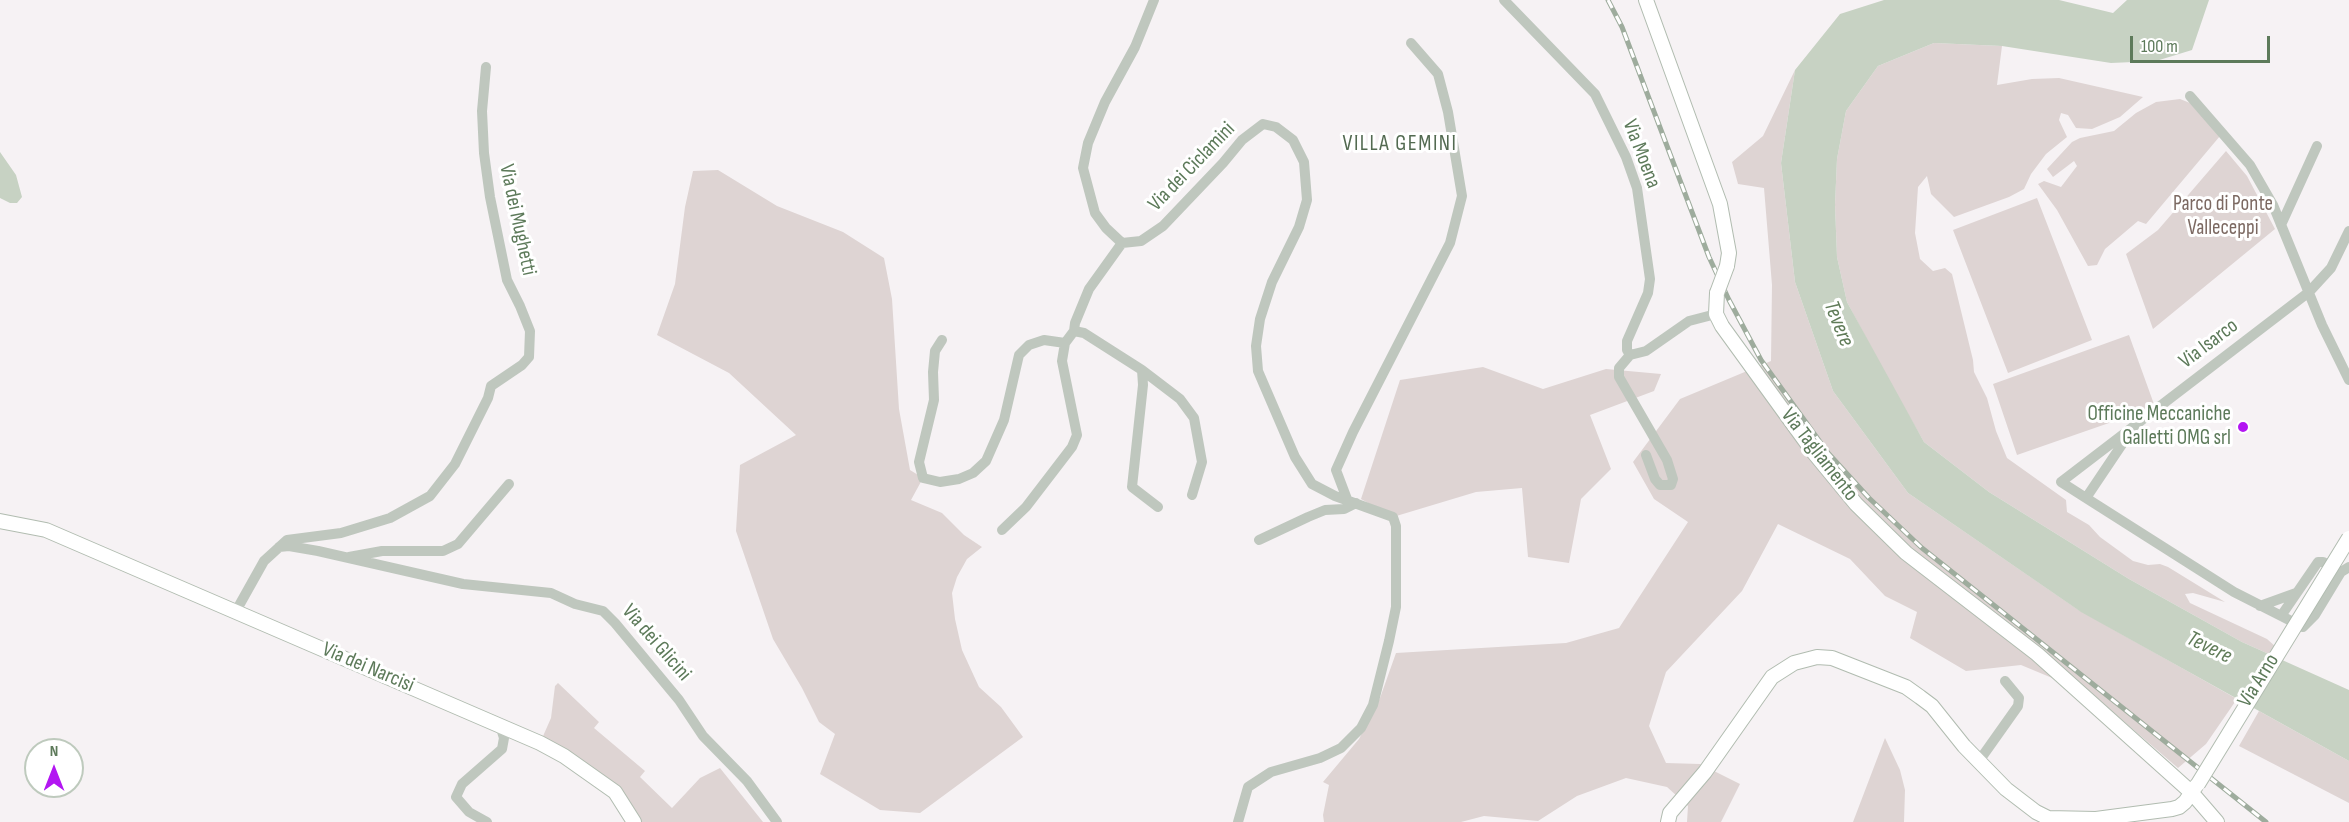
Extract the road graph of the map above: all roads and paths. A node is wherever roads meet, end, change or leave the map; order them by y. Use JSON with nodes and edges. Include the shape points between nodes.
{"nodes":[{"id":1,"x":1154,"y":0,"type":"edge"},
{"id":2,"x":1504,"y":0,"type":"edge"},
{"id":3,"x":1646,"y":0,"type":"edge"},
{"id":4,"x":1411,"y":43,"type":"dead end"},
{"id":5,"x":486,"y":67,"type":"dead end"},
{"id":6,"x":2190,"y":96,"type":"dead end"},
{"id":7,"x":2317,"y":146,"type":"dead end"},
{"id":8,"x":2281,"y":225,"type":"junction"},
{"id":9,"x":2349,"y":231,"type":"edge"},
{"id":10,"x":1122,"y":243,"type":"junction"},
{"id":11,"x":2309,"y":292,"type":"junction"},
{"id":12,"x":1716,"y":314,"type":"junction"},
{"id":13,"x":1074,"y":331,"type":"junction"},
{"id":14,"x":942,"y":340,"type":"dead end"},
{"id":15,"x":1065,"y":343,"type":"junction"},
{"id":16,"x":1630,"y":355,"type":"junction"},
{"id":17,"x":1143,"y":370,"type":"junction"},
{"id":18,"x":2348,"y":376,"type":"edge"},
{"id":19,"x":2133,"y":428,"type":"junction"},
{"id":20,"x":1646,"y":455,"type":"dead end"},
{"id":21,"x":509,"y":484,"type":"dead end"},
{"id":22,"x":1192,"y":495,"type":"dead end"},
{"id":23,"x":2086,"y":498,"type":"junction"},
{"id":24,"x":1351,"y":501,"type":"junction"},
{"id":25,"x":1158,"y":507,"type":"dead end"},
{"id":26,"x":0,"y":520,"type":"edge"},
{"id":27,"x":1002,"y":530,"type":"dead end"},
{"id":28,"x":2349,"y":538,"type":"edge"},
{"id":29,"x":1258,"y":540,"type":"dead end"},
{"id":30,"x":279,"y":548,"type":"junction"},
{"id":31,"x":346,"y":557,"type":"junction"},
{"id":32,"x":2345,"y":569,"type":"edge"},
{"id":33,"x":2296,"y":593,"type":"junction"},
{"id":34,"x":2260,"y":606,"type":"junction"},
{"id":35,"x":236,"y":611,"type":"junction"},
{"id":36,"x":2281,"y":616,"type":"junction"},
{"id":37,"x":2005,"y":681,"type":"dead end"},
{"id":38,"x":500,"y":725,"type":"junction"},
{"id":39,"x":1979,"y":761,"type":"junction"},
{"id":40,"x":2195,"y":788,"type":"junction"},
{"id":41,"x":2056,"y":820,"type":"edge"},
{"id":42,"x":487,"y":822,"type":"edge"},
{"id":43,"x":634,"y":822,"type":"edge"},
{"id":44,"x":777,"y":822,"type":"edge"},
{"id":45,"x":1238,"y":822,"type":"edge"},
{"id":46,"x":1668,"y":822,"type":"edge"},
{"id":47,"x":2217,"y":822,"type":"edge"}],
"edges":[{"from":1,"to":10,"type":"street","via":[[1135,47],[1105,102],[1088,143],[1083,168],[1095,213]]},
{"from":2,"to":16,"type":"street","name":"Via Moena","via":[[1595,94],[1626,157],[1637,188],[1650,279],[1627,341]]},
{"from":3,"to":12,"type":"street","bridge":true,"via":[[1720,204],[1728,243]]},
{"from":4,"to":24,"type":"street","via":[[1438,74],[1462,196],[1450,243],[1336,470]]},
{"from":5,"to":30,"type":"street","name":"Via dei Mughetti","via":[[482,111],[490,197],[507,280],[530,331],[529,357],[491,386],[455,464],[430,496],[390,518],[341,533],[287,540]]},
{"from":6,"to":8,"type":"street","via":[[2250,165]]},
{"from":7,"to":8,"type":"street"},
{"from":8,"to":11,"type":"street"},
{"from":9,"to":11,"type":"street","name":"Via Isarco","via":[[2331,268]]},
{"from":10,"to":13,"type":"street","via":[[1089,289]]},
{"from":10,"to":24,"type":"street","name":"Via dei Ciclamini","via":[[1142,241],[1163,226],[1242,140],[1263,124],[1276,127],[1293,140],[1304,162],[1307,200],[1260,319],[1258,370],[1300,468],[1312,484]]},
{"from":11,"to":18,"type":"street"},
{"from":11,"to":19,"type":"street","name":"Via Isarco"},
{"from":12,"to":16,"type":"street","via":[[1689,321],[1646,351]]},
{"from":12,"to":40,"type":"street","name":"Via Tagliamento","via":[[1814,453],[1883,532],[2037,654]]},
{"from":13,"to":15,"type":"street"},
{"from":13,"to":17,"type":"street","via":[[1084,333]]},
{"from":14,"to":15,"type":"street","via":[[935,351],[934,400],[919,462],[923,478],[940,482],[973,473],[986,460],[1004,420],[1019,355],[1029,345],[1044,340]]},
{"from":15,"to":27,"type":"street","via":[[1062,361],[1077,435],[1032,500]]},
{"from":16,"to":20,"type":"street","name":"Via Moena","via":[[1620,368],[1619,377],[1667,460],[1671,485],[1660,485],[1655,479]]},
{"from":17,"to":22,"type":"street","via":[[1180,399],[1194,418],[1202,462]]},
{"from":17,"to":25,"type":"street","via":[[1132,487]]},
{"from":19,"to":23,"type":"street","name":"Via Isarco"},
{"from":19,"to":23,"type":"street","name":"Via Isarco","via":[[2061,482]]},
{"from":21,"to":31,"type":"street","name":"Via dei Glicini","via":[[458,544],[450,548],[382,550]]},
{"from":23,"to":34,"type":"street","name":"Via Isarco"},
{"from":24,"to":29,"type":"street","via":[[1344,509],[1325,510]]},
{"from":24,"to":45,"type":"street","name":"Via dei Ciclamini","via":[[1393,518],[1397,533],[1396,607],[1373,705],[1361,728],[1341,748],[1271,772],[1248,787]]},
{"from":26,"to":35,"type":"street","name":"Via dei Narcisi","via":[[46,530]]},
{"from":28,"to":40,"type":"street","name":"Via Arno","bridge":true},
{"from":30,"to":31,"type":"street","name":"Via dei Glicini","via":[[289,546]]},
{"from":30,"to":35,"type":"street","name":"Via dei Mughetti","via":[[264,561]]},
{"from":31,"to":44,"type":"street","name":"Via dei Glicini","via":[[463,584],[551,593],[603,611]]},
{"from":32,"to":33,"type":"street","name":"Via Isarco","via":[[2323,562],[2316,564]]},
{"from":32,"to":36,"type":"street","name":"Via Isarco","via":[[2303,627]]},
{"from":33,"to":34,"type":"street"},
{"from":33,"to":36,"type":"street","name":"Via Isarco"},
{"from":34,"to":36,"type":"street","name":"Via Isarco"},
{"from":35,"to":38,"type":"street","name":"Via dei Narcisi"},
{"from":37,"to":39,"type":"street","via":[[2019,698],[2018,706]]},
{"from":38,"to":42,"type":"street","via":[[502,749],[462,784],[456,797],[469,812]]},
{"from":38,"to":43,"type":"street","name":"Via dei Narcisi","via":[[564,756],[615,792]]},
{"from":39,"to":41,"type":"street","via":[[2021,802]]},
{"from":39,"to":46,"type":"street","via":[[1932,706],[1906,687],[1832,658],[1805,659],[1772,677],[1705,772],[1670,813]]},
{"from":40,"to":41,"type":"street","via":[[2172,810]]},
{"from":40,"to":47,"type":"street"}]}
